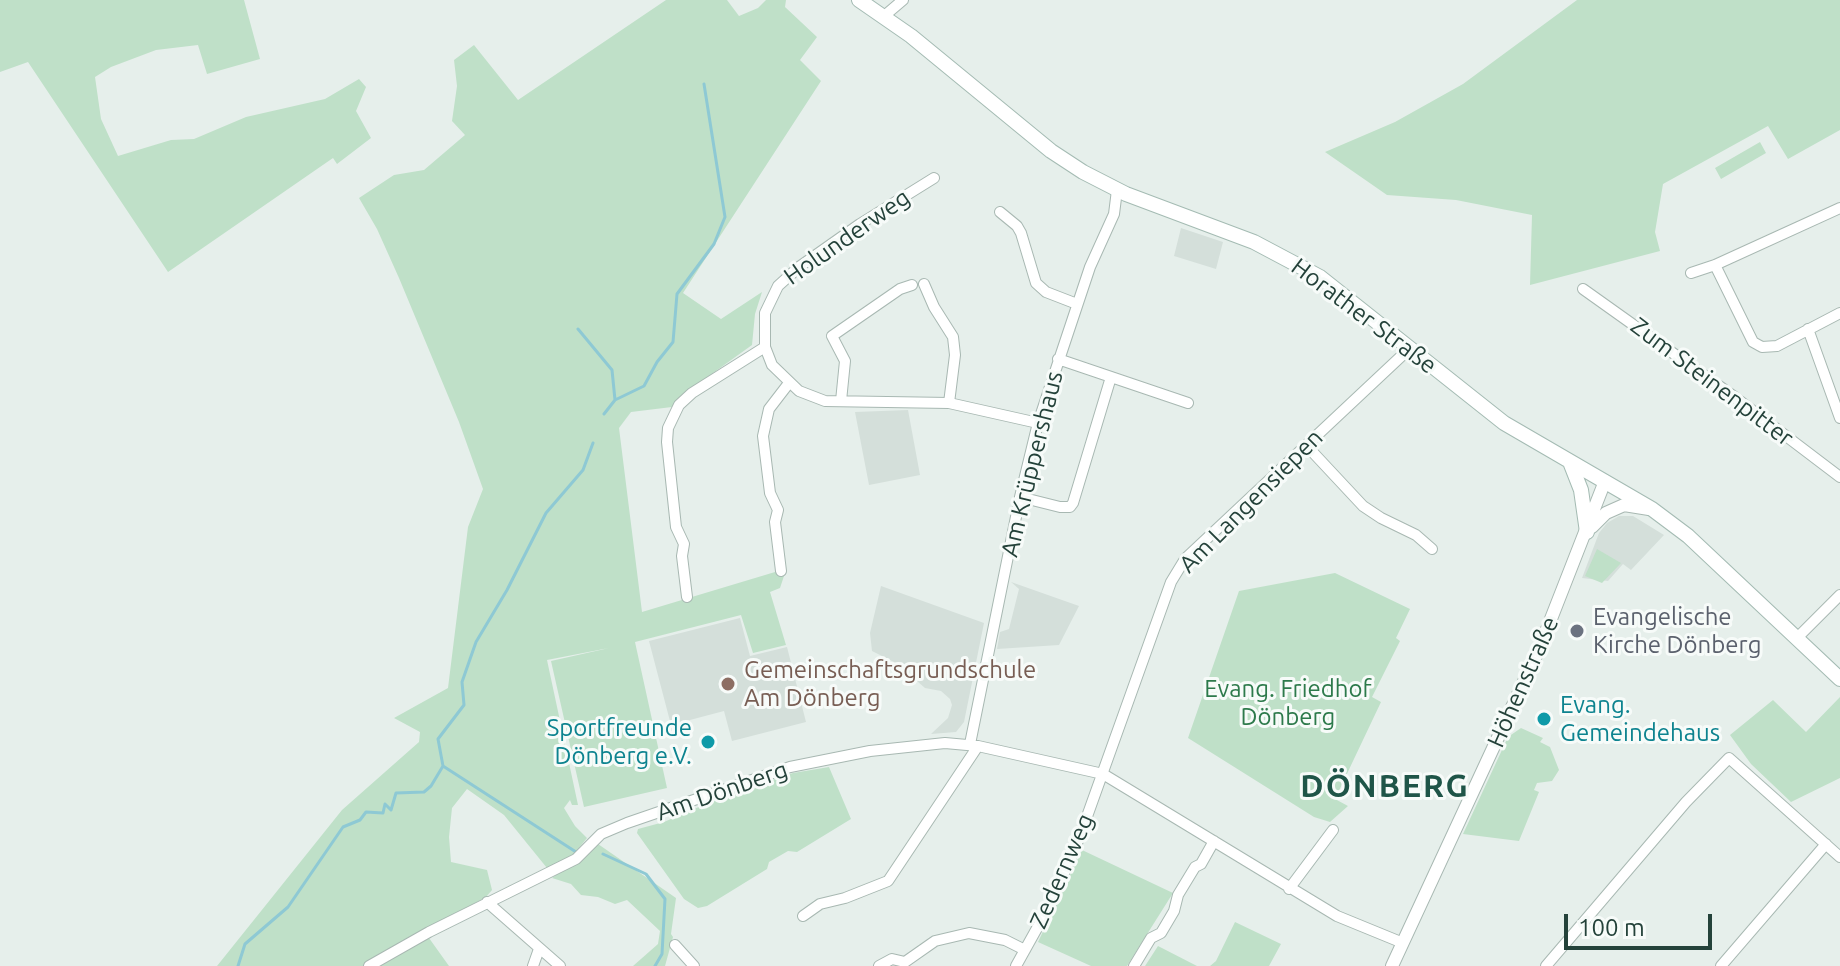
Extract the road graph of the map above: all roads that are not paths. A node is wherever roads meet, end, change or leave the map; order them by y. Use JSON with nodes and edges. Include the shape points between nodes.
{"nodes":[{"id":1,"x":859,"y":0,"type":"edge"},
{"id":2,"x":903,"y":0,"type":"edge"},
{"id":3,"x":883,"y":17,"type":"junction"},
{"id":4,"x":934,"y":178,"type":"dead end"},
{"id":5,"x":1117,"y":190,"type":"junction"},
{"id":6,"x":1840,"y":208,"type":"edge"},
{"id":7,"x":1000,"y":212,"type":"dead end"},
{"id":8,"x":1715,"y":265,"type":"junction"},
{"id":9,"x":1691,"y":273,"type":"dead end"},
{"id":10,"x":924,"y":284,"type":"dead end"},
{"id":11,"x":912,"y":285,"type":"dead end"},
{"id":12,"x":1583,"y":289,"type":"dead end"},
{"id":13,"x":1077,"y":304,"type":"junction"},
{"id":14,"x":1840,"y":313,"type":"edge"},
{"id":15,"x":1808,"y":329,"type":"junction"},
{"id":16,"x":765,"y":347,"type":"junction"},
{"id":17,"x":1410,"y":348,"type":"junction"},
{"id":18,"x":1058,"y":359,"type":"junction"},
{"id":19,"x":1111,"y":377,"type":"junction"},
{"id":20,"x":789,"y":383,"type":"junction"},
{"id":21,"x":841,"y":401,"type":"junction"},
{"id":22,"x":949,"y":403,"type":"junction"},
{"id":23,"x":1188,"y":403,"type":"dead end"},
{"id":24,"x":1840,"y":418,"type":"edge"},
{"id":25,"x":1038,"y":423,"type":"junction"},
{"id":26,"x":1306,"y":445,"type":"junction"},
{"id":27,"x":1570,"y":462,"type":"junction"},
{"id":28,"x":1840,"y":477,"type":"edge"},
{"id":29,"x":1605,"y":481,"type":"junction"},
{"id":30,"x":1020,"y":497,"type":"junction"},
{"id":31,"x":1652,"y":509,"type":"junction"},
{"id":32,"x":1587,"y":532,"type":"junction"},
{"id":33,"x":1432,"y":549,"type":"dead end"},
{"id":34,"x":781,"y":571,"type":"dead end"},
{"id":35,"x":1840,"y":595,"type":"edge"},
{"id":36,"x":687,"y":597,"type":"dead end"},
{"id":37,"x":1798,"y":637,"type":"junction"},
{"id":38,"x":1840,"y":679,"type":"edge"},
{"id":39,"x":974,"y":745,"type":"junction"},
{"id":40,"x":1103,"y":774,"type":"junction"},
{"id":41,"x":1333,"y":830,"type":"dead end"},
{"id":42,"x":1214,"y":841,"type":"junction"},
{"id":43,"x":1826,"y":844,"type":"junction"},
{"id":44,"x":1840,"y":857,"type":"edge"},
{"id":45,"x":1289,"y":889,"type":"junction"},
{"id":46,"x":487,"y":902,"type":"junction"},
{"id":47,"x":803,"y":916,"type":"dead end"},
{"id":48,"x":1403,"y":943,"type":"junction"},
{"id":49,"x":675,"y":945,"type":"dead end"},
{"id":50,"x":539,"y":949,"type":"junction"},
{"id":51,"x":1025,"y":950,"type":"junction"},
{"id":52,"x":905,"y":964,"type":"edge"},
{"id":53,"x":369,"y":966,"type":"edge"},
{"id":54,"x":533,"y":966,"type":"edge"},
{"id":55,"x":560,"y":966,"type":"edge"},
{"id":56,"x":694,"y":966,"type":"edge"},
{"id":57,"x":879,"y":966,"type":"edge"},
{"id":58,"x":1016,"y":966,"type":"edge"},
{"id":59,"x":1134,"y":966,"type":"edge"},
{"id":60,"x":1392,"y":966,"type":"edge"},
{"id":61,"x":1546,"y":966,"type":"edge"},
{"id":62,"x":1721,"y":966,"type":"edge"}],
"edges":[{"from":1,"to":3,"type":"main road","name":"Horather Straße"},
{"from":2,"to":3,"type":"street"},
{"from":3,"to":5,"type":"main road","name":"Horather Straße","via":[[1051,151]]},
{"from":4,"to":16,"type":"street","name":"Holunderweg","via":[[860,224],[778,286],[765,313]]},
{"from":5,"to":13,"type":"street","name":"Am Krüppershaus","via":[[1114,214]]},
{"from":5,"to":17,"type":"main road","name":"Horather Straße","via":[[1300,265]]},
{"from":6,"to":8,"type":"street"},
{"from":7,"to":13,"type":"street","via":[[1021,233],[1036,283]]},
{"from":8,"to":9,"type":"street"},
{"from":8,"to":15,"type":"street","via":[[1753,342],[1777,346]]},
{"from":10,"to":22,"type":"street","via":[[953,337]]},
{"from":11,"to":21,"type":"street","via":[[832,336],[845,361]]},
{"from":12,"to":28,"type":"street","name":"Zum Steinenpitter"},
{"from":13,"to":18,"type":"street","name":"Am Krüppershaus"},
{"from":14,"to":15,"type":"street"},
{"from":15,"to":24,"type":"street"},
{"from":16,"to":20,"type":"street","via":[[772,365]]},
{"from":16,"to":36,"type":"street","via":[[692,393],[668,428]]},
{"from":17,"to":26,"type":"street","name":"Am Langensiepen"},
{"from":17,"to":27,"type":"main road","name":"Horather Straße","via":[[1504,423]]},
{"from":18,"to":19,"type":"street"},
{"from":18,"to":25,"type":"street","name":"Am Krüppershaus"},
{"from":19,"to":23,"type":"street"},
{"from":19,"to":30,"type":"street","via":[[1070,507]]},
{"from":20,"to":21,"type":"street","via":[[810,397]]},
{"from":20,"to":34,"type":"street","via":[[769,409],[763,436],[770,493],[778,510]]},
{"from":21,"to":22,"type":"street"},
{"from":22,"to":25,"type":"street"},
{"from":25,"to":30,"type":"street","name":"Am Krüppershaus"},
{"from":26,"to":33,"type":"street","via":[[1363,506]]},
{"from":26,"to":40,"type":"street","name":"Am Langensiepen","via":[[1185,559],[1171,582]]},
{"from":27,"to":29,"type":"main road","name":"Horather Straße"},
{"from":27,"to":32,"type":"main road","via":[[1581,490]]},
{"from":29,"to":31,"type":"main road","name":"Horather Straße"},
{"from":29,"to":32,"type":"street","name":"Höhenstraße"},
{"from":30,"to":39,"type":"street","name":"Am Krüppershaus"},
{"from":31,"to":32,"type":"street","via":[[1624,505],[1606,513]]},
{"from":31,"to":37,"type":"main road","name":"Horather Straße"},
{"from":32,"to":48,"type":"street","name":"Höhenstraße","via":[[1540,647]]},
{"from":35,"to":37,"type":"street"},
{"from":37,"to":38,"type":"main road","name":"Horather Straße"},
{"from":39,"to":40,"type":"street","name":"Am Dönberg"},
{"from":39,"to":46,"type":"street","name":"Am Dönberg","via":[[870,751],[774,772],[601,834],[576,859]]},
{"from":39,"to":47,"type":"street","via":[[888,881],[820,904]]},
{"from":40,"to":42,"type":"street","name":"Am Dönberg"},
{"from":40,"to":51,"type":"street","name":"Zedernweg","via":[[1051,903]]},
{"from":41,"to":45,"type":"street"},
{"from":42,"to":45,"type":"street","name":"Am Dönberg"},
{"from":42,"to":59,"type":"street","via":[[1178,895],[1161,933],[1151,938]]},
{"from":43,"to":44,"type":"street"},
{"from":43,"to":61,"type":"street","via":[[1729,758]]},
{"from":43,"to":62,"type":"street"},
{"from":45,"to":48,"type":"street","name":"Am Dönberg"},
{"from":46,"to":50,"type":"street"},
{"from":46,"to":53,"type":"street","name":"Am Dönberg"},
{"from":48,"to":60,"type":"street","name":"Höhenstraße"},
{"from":49,"to":56,"type":"street"},
{"from":50,"to":54,"type":"street"},
{"from":50,"to":55,"type":"street"},
{"from":51,"to":52,"type":"street","via":[[969,933],[935,941]]},
{"from":51,"to":58,"type":"street","name":"Zedernweg"},
{"from":52,"to":57,"type":"street","via":[[892,959]]}]}
